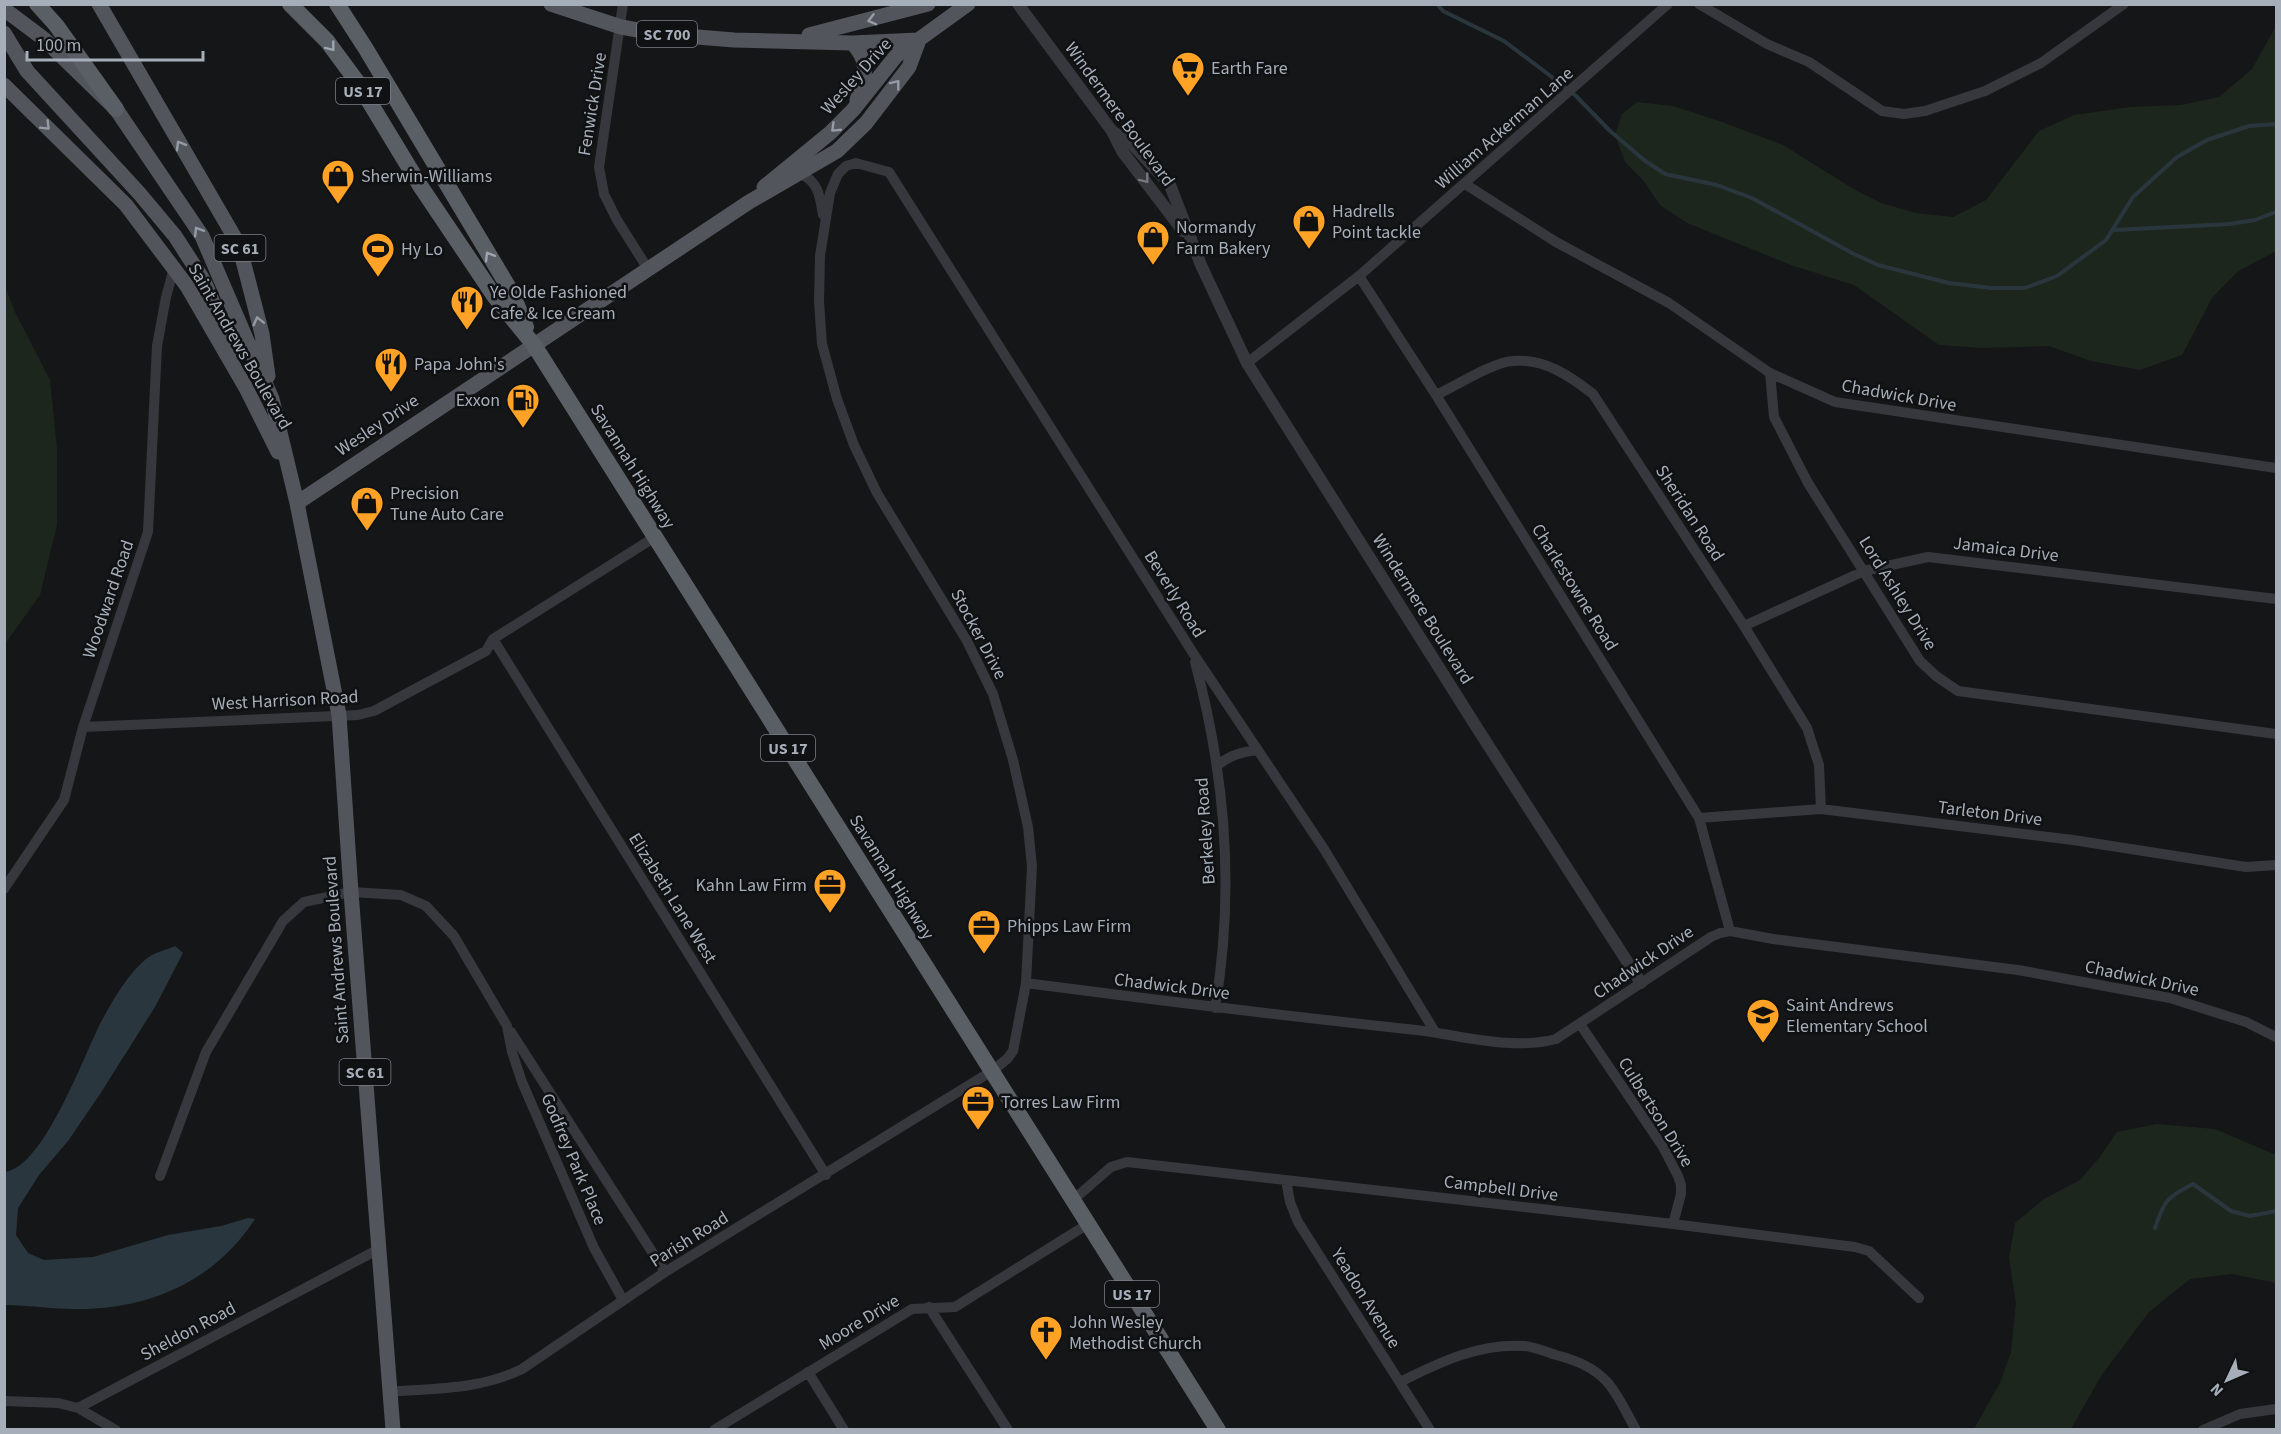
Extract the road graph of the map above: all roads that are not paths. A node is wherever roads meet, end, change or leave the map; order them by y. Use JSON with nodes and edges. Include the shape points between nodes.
{"nodes":[{"id":1,"x":36,"y":4,"type":"edge"},
{"id":2,"x":99,"y":4,"type":"edge"},
{"id":3,"x":290,"y":4,"type":"edge"},
{"id":4,"x":337,"y":4,"type":"edge"},
{"id":5,"x":551,"y":4,"type":"edge"},
{"id":6,"x":623,"y":4,"type":"edge"},
{"id":7,"x":928,"y":4,"type":"edge"},
{"id":8,"x":968,"y":4,"type":"edge"},
{"id":9,"x":1018,"y":4,"type":"edge"},
{"id":10,"x":1668,"y":4,"type":"edge"},
{"id":11,"x":1700,"y":4,"type":"edge"},
{"id":12,"x":2124,"y":4,"type":"edge"},
{"id":13,"x":4,"y":9,"type":"edge"},
{"id":14,"x":621,"y":27,"type":"junction"},
{"id":15,"x":4,"y":33,"type":"edge"},
{"id":16,"x":786,"y":40,"type":"junction"},
{"id":17,"x":919,"y":40,"type":"junction"},
{"id":18,"x":852,"y":43,"type":"junction"},
{"id":19,"x":4,"y":85,"type":"edge"},
{"id":20,"x":117,"y":110,"type":"junction"},
{"id":21,"x":853,"y":110,"type":"junction"},
{"id":22,"x":1112,"y":132,"type":"junction"},
{"id":23,"x":889,"y":172,"type":"joint"},
{"id":24,"x":800,"y":174,"type":"junction"},
{"id":25,"x":1465,"y":184,"type":"junction"},
{"id":26,"x":749,"y":202,"type":"junction"},
{"id":27,"x":824,"y":224,"type":"junction"},
{"id":28,"x":1192,"y":245,"type":"junction"},
{"id":29,"x":174,"y":268,"type":"junction"},
{"id":30,"x":648,"y":269,"type":"junction"},
{"id":31,"x":1359,"y":276,"type":"junction"},
{"id":32,"x":187,"y":286,"type":"junction"},
{"id":33,"x":165,"y":297,"type":"junction"},
{"id":34,"x":534,"y":345,"type":"junction"},
{"id":35,"x":1246,"y":363,"type":"junction"},
{"id":36,"x":1770,"y":373,"type":"junction"},
{"id":37,"x":246,"y":388,"type":"junction"},
{"id":38,"x":1436,"y":395,"type":"junction"},
{"id":39,"x":272,"y":399,"type":"junction"},
{"id":40,"x":2277,"y":468,"type":"edge"},
{"id":41,"x":288,"y":473,"type":"junction"},
{"id":42,"x":297,"y":503,"type":"junction"},
{"id":43,"x":655,"y":537,"type":"junction"},
{"id":44,"x":1864,"y":571,"type":"junction"},
{"id":45,"x":2277,"y":599,"type":"edge"},
{"id":46,"x":1744,"y":626,"type":"junction"},
{"id":47,"x":493,"y":639,"type":"junction"},
{"id":48,"x":1193,"y":653,"type":"junction"},
{"id":49,"x":339,"y":715,"type":"junction"},
{"id":50,"x":82,"y":727,"type":"junction"},
{"id":51,"x":2277,"y":734,"type":"edge"},
{"id":52,"x":1257,"y":750,"type":"junction"},
{"id":53,"x":1218,"y":765,"type":"junction"},
{"id":54,"x":1821,"y":809,"type":"junction"},
{"id":55,"x":1699,"y":818,"type":"junction"},
{"id":56,"x":2277,"y":865,"type":"edge"},
{"id":57,"x":4,"y":889,"type":"edge"},
{"id":58,"x":351,"y":892,"type":"junction"},
{"id":59,"x":1730,"y":931,"type":"junction"},
{"id":60,"x":1026,"y":983,"type":"junction"},
{"id":61,"x":1641,"y":983,"type":"junction"},
{"id":62,"x":1215,"y":1008,"type":"junction"},
{"id":63,"x":1580,"y":1024,"type":"junction"},
{"id":64,"x":507,"y":1026,"type":"junction"},
{"id":65,"x":1435,"y":1032,"type":"junction"},
{"id":66,"x":2277,"y":1037,"type":"edge"},
{"id":67,"x":992,"y":1071,"type":"junction"},
{"id":68,"x":826,"y":1175,"type":"junction"},
{"id":69,"x":160,"y":1176,"type":"dead end"},
{"id":70,"x":1286,"y":1180,"type":"junction"},
{"id":71,"x":1073,"y":1200,"type":"junction"},
{"id":72,"x":1088,"y":1224,"type":"junction"},
{"id":73,"x":1673,"y":1224,"type":"junction"},
{"id":74,"x":379,"y":1249,"type":"junction"},
{"id":75,"x":665,"y":1272,"type":"junction"},
{"id":76,"x":1919,"y":1298,"type":"dead end"},
{"id":77,"x":623,"y":1300,"type":"junction"},
{"id":78,"x":929,"y":1306,"type":"junction"},
{"id":79,"x":808,"y":1372,"type":"junction"},
{"id":80,"x":1400,"y":1382,"type":"junction"},
{"id":81,"x":389,"y":1392,"type":"junction"},
{"id":82,"x":4,"y":1401,"type":"edge"},
{"id":83,"x":78,"y":1408,"type":"junction"},
{"id":84,"x":2277,"y":1409,"type":"edge"},
{"id":85,"x":116,"y":1430,"type":"edge"},
{"id":86,"x":393,"y":1430,"type":"edge"},
{"id":87,"x":714,"y":1430,"type":"edge"},
{"id":88,"x":844,"y":1430,"type":"edge"},
{"id":89,"x":1008,"y":1430,"type":"edge"},
{"id":90,"x":1218,"y":1430,"type":"edge"},
{"id":91,"x":1430,"y":1430,"type":"edge"},
{"id":92,"x":1636,"y":1430,"type":"edge"},
{"id":93,"x":2203,"y":1430,"type":"edge"}],
"edges":[{"from":1,"to":20,"type":"highway","via":[[56,24]]},
{"from":39,"to":2,"type":"main road","number":"SC 61","one_way":true,"via":[[262,334],[239,245]]},
{"from":3,"to":34,"type":"highway","name":"Savannah Highway","number":"US 17","one_way":true,"via":[[327,41],[358,83],[495,297]]},
{"from":34,"to":4,"type":"highway","name":"Savannah Highway","number":"US 17","one_way":true,"via":[[512,293]]},
{"from":5,"to":14,"type":"main road","number":"SC 700"},
{"from":6,"to":14,"type":"street","name":"Fenwick Drive"},
{"from":7,"to":16,"type":"main road","number":"SC 700","one_way":true},
{"from":8,"to":17,"type":"main road"},
{"from":9,"to":22,"type":"street","name":"Windermere Boulevard"},
{"from":10,"to":25,"type":"street","name":"William Ackerman Lane"},
{"from":11,"to":12,"type":"street","via":[[1767,44],[1809,62],[1882,111],[1904,114],[1925,111],[1995,86],[2041,63]]},
{"from":13,"to":20,"type":"main road","name":"Saint Andrews Boulevard","via":[[44,39]]},
{"from":14,"to":16,"type":"main road","number":"SC 700","via":[[734,40]]},
{"from":14,"to":30,"type":"street","name":"Fenwick Drive","via":[[599,167],[604,194]]},
{"from":15,"to":37,"type":"main road","number":"SC 61","via":[[27,71],[175,236],[204,281]]},
{"from":16,"to":18,"type":"main road","number":"SC 700"},
{"from":17,"to":18,"type":"main road","number":"SC 700"},
{"from":17,"to":21,"type":"main road","name":"Wesley Drive","via":[[896,56]]},
{"from":24,"to":17,"type":"main road","name":"Wesley Drive","one_way":true,"via":[[837,151],[866,123],[909,67]]},
{"from":18,"to":21,"type":"main road","via":[[865,60],[862,86]]},
{"from":19,"to":29,"type":"main road","name":"Saint Andrews Boulevard","one_way":true,"via":[[126,205]]},
{"from":39,"to":20,"type":"main road","name":"Saint Andrews Boulevard","one_way":true,"via":[[202,236]]},
{"from":21,"to":26,"type":"main road","name":"Wesley Drive","one_way":true},
{"from":22,"to":28,"type":"street","name":"Windermere Boulevard","one_way":true},
{"from":22,"to":28,"type":"street","name":"Windermere Boulevard","via":[[1130,142],[1170,185]]},
{"from":23,"to":27,"type":"street","name":"Stocker Drive","via":[[856,163],[846,166],[830,193]]},
{"from":23,"to":48,"type":"street","name":"Beverly Road"},
{"from":24,"to":26,"type":"main road","name":"Wesley Drive"},
{"from":24,"to":27,"type":"street","name":"Stocker Drive","via":[[809,177],[819,192]]},
{"from":25,"to":31,"type":"street","name":"William Ackerman Lane"},
{"from":25,"to":36,"type":"street","name":"Chadwick Drive","via":[[1556,242],[1669,303]]},
{"from":26,"to":30,"type":"main road","name":"Wesley Drive"},
{"from":27,"to":60,"type":"street","name":"Stocker Drive","via":[[819,302],[822,344],[837,399],[877,493],[967,641],[993,694],[1013,760],[1032,866]]},
{"from":28,"to":35,"type":"street","name":"Windermere Boulevard"},
{"from":29,"to":32,"type":"main road","name":"Saint Andrews Boulevard"},
{"from":29,"to":33,"type":"street","name":"Woodward Road"},
{"from":30,"to":34,"type":"main road","name":"Wesley Drive"},
{"from":31,"to":35,"type":"street","name":"William Ackerman Lane"},
{"from":31,"to":38,"type":"street","name":"Charlestowne Road"},
{"from":32,"to":33,"type":"street"},
{"from":32,"to":37,"type":"main road","name":"Saint Andrews Boulevard"},
{"from":33,"to":50,"type":"street","name":"Woodward Road","via":[[157,346],[148,532]]},
{"from":34,"to":42,"type":"main road","name":"Wesley Drive"},
{"from":34,"to":43,"type":"highway","name":"Savannah Highway","number":"US 17"},
{"from":35,"to":61,"type":"street","name":"Windermere Boulevard"},
{"from":36,"to":40,"type":"street","name":"Chadwick Drive","via":[[1835,402],[1870,409]]},
{"from":36,"to":44,"type":"street","name":"Lord Ashley Drive","via":[[1774,417],[1808,483]]},
{"from":37,"to":41,"type":"main road","name":"Saint Andrews Boulevard","number":"SC 61"},
{"from":38,"to":46,"type":"street","name":"Sheridan Road","via":[[1512,361],[1538,362],[1575,379],[1593,394]]},
{"from":38,"to":55,"type":"street","name":"Charlestowne Road"},
{"from":39,"to":41,"type":"main road","name":"Saint Andrews Boulevard","number":"SC 61"},
{"from":41,"to":42,"type":"main road","name":"Saint Andrews Boulevard","number":"SC 61"},
{"from":42,"to":49,"type":"main road","name":"Saint Andrews Boulevard","number":"SC 61"},
{"from":43,"to":47,"type":"street","name":"West Harrison Road"},
{"from":43,"to":67,"type":"highway","name":"Savannah Highway","number":"US 17"},
{"from":44,"to":45,"type":"street","name":"Jamaica Drive","via":[[1928,556]]},
{"from":44,"to":46,"type":"street","name":"Jamaica Drive"},
{"from":44,"to":51,"type":"street","name":"Lord Ashley Drive","via":[[1920,661],[1958,691]]},
{"from":46,"to":54,"type":"street","name":"Sheridan Road","via":[[1807,728],[1819,765]]},
{"from":47,"to":49,"type":"street","name":"West Harrison Road","via":[[486,651],[374,711]]},
{"from":47,"to":68,"type":"street","name":"Elizabeth Lane West"},
{"from":48,"to":52,"type":"street","name":"Beverly Road"},
{"from":48,"to":53,"type":"street","name":"Berkeley Road"},
{"from":49,"to":50,"type":"street","name":"West Harrison Road"},
{"from":49,"to":58,"type":"main road","name":"Saint Andrews Boulevard","number":"SC 61"},
{"from":50,"to":57,"type":"street","name":"Woodward Road","via":[[64,800]]},
{"from":52,"to":53,"type":"street","via":[[1240,753]]},
{"from":52,"to":65,"type":"street","name":"Beverly Road","via":[[1324,849]]},
{"from":53,"to":62,"type":"street","name":"Berkeley Road","via":[[1226,895]]},
{"from":54,"to":55,"type":"street","name":"Tarleton Drive"},
{"from":54,"to":56,"type":"street","name":"Tarleton Drive","via":[[2073,840],[2246,867]]},
{"from":55,"to":59,"type":"street","name":"Charlestowne Road"},
{"from":58,"to":64,"type":"street","name":"Godfrey Park Place","via":[[401,895],[426,906],[454,936]]},
{"from":58,"to":69,"type":"street","name":"Godfrey Park Place","via":[[304,902],[283,921],[206,1052]]},
{"from":58,"to":74,"type":"main road","name":"Saint Andrews Boulevard","number":"SC 61"},
{"from":59,"to":61,"type":"street","name":"Chadwick Drive","via":[[1711,937]]},
{"from":59,"to":66,"type":"street","name":"Chadwick Drive","via":[[2018,970],[2170,998],[2246,1022]]},
{"from":60,"to":62,"type":"street","name":"Chadwick Drive"},
{"from":60,"to":67,"type":"street","name":"Stocker Drive","via":[[1013,1051]]},
{"from":61,"to":63,"type":"street","name":"Chadwick Drive"},
{"from":62,"to":65,"type":"street","name":"Chadwick Drive"},
{"from":63,"to":65,"type":"street","name":"Chadwick Drive","via":[[1537,1044]]},
{"from":63,"to":73,"type":"street","name":"Culbertson Drive","via":[[1663,1147],[1678,1176],[1681,1194]]},
{"from":64,"to":75,"type":"street","name":"Godfrey Park Place"},
{"from":64,"to":77,"type":"street","name":"Godfrey Park Place","via":[[522,1082],[594,1248]]},
{"from":67,"to":68,"type":"street","name":"Parish Road"},
{"from":67,"to":71,"type":"highway","name":"Savannah Highway","number":"US 17"},
{"from":68,"to":75,"type":"street","name":"Parish Road"},
{"from":70,"to":71,"type":"street","name":"Campbell Drive","via":[[1127,1162],[1111,1167]]},
{"from":70,"to":73,"type":"street","name":"Campbell Drive"},
{"from":70,"to":80,"type":"street","name":"Yeadon Avenue","via":[[1298,1222]]},
{"from":71,"to":72,"type":"highway","name":"Savannah Highway","number":"US 17"},
{"from":72,"to":78,"type":"street","name":"Moore Drive","via":[[955,1307]]},
{"from":72,"to":90,"type":"highway","name":"Savannah Highway","number":"US 17"},
{"from":73,"to":76,"type":"street","name":"Campbell Drive","via":[[1869,1251]]},
{"from":74,"to":81,"type":"main road","name":"Saint Andrews Boulevard","number":"SC 61"},
{"from":74,"to":83,"type":"street","name":"Sheldon Road"},
{"from":75,"to":77,"type":"street","name":"Parish Road"},
{"from":77,"to":81,"type":"street","name":"Parish Road","via":[[500,1380]]},
{"from":78,"to":79,"type":"street","name":"Moore Drive","via":[[912,1309]]},
{"from":78,"to":89,"type":"street"},
{"from":79,"to":87,"type":"street","name":"Moore Drive"},
{"from":79,"to":88,"type":"street"},
{"from":80,"to":91,"type":"street","name":"Yeadon Avenue"},
{"from":80,"to":92,"type":"street","via":[[1463,1353],[1527,1346],[1576,1360],[1594,1370],[1608,1383]]},
{"from":81,"to":86,"type":"main road","name":"Saint Andrews Boulevard","number":"SC 61"},
{"from":82,"to":83,"type":"street","via":[[58,1403]]},
{"from":83,"to":85,"type":"street"},
{"from":84,"to":93,"type":"street","via":[[2240,1414]]}]}
